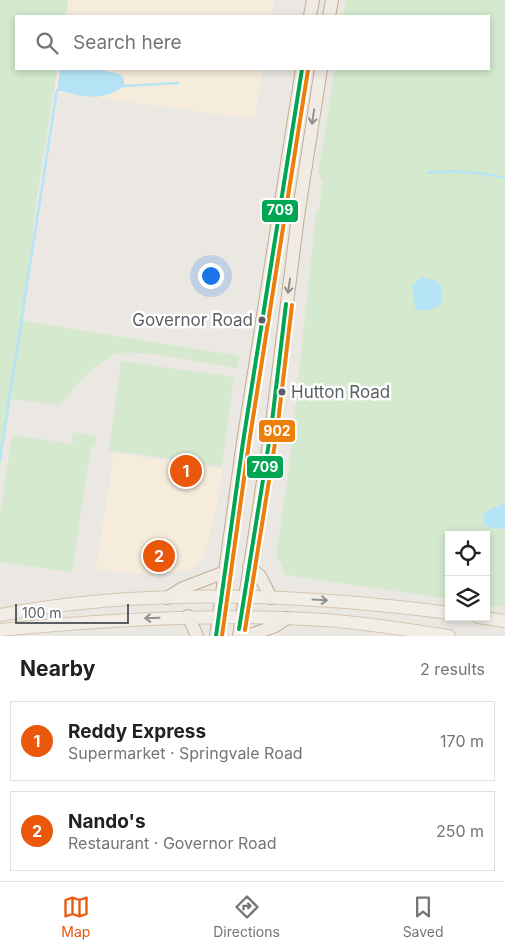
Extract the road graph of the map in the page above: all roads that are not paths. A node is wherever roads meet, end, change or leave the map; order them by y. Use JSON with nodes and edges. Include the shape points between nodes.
{"nodes":[{"id":1,"x":313,"y":0,"type":"edge"},
{"id":2,"x":332,"y":0,"type":"edge"},
{"id":3,"x":310,"y":15,"type":"edge"},
{"id":4,"x":329,"y":15,"type":"edge"},
{"id":5,"x":302,"y":70,"type":"edge"},
{"id":6,"x":321,"y":70,"type":"edge"},
{"id":7,"x":249,"y":567,"type":"junction"},
{"id":8,"x":225,"y":572,"type":"junction"},
{"id":9,"x":222,"y":597,"type":"junction"},
{"id":10,"x":167,"y":598,"type":"junction"},
{"id":11,"x":244,"y":598,"type":"junction"},
{"id":12,"x":271,"y":598,"type":"junction"},
{"id":13,"x":445,"y":613,"type":"edge"},
{"id":14,"x":0,"y":615,"type":"edge"},
{"id":15,"x":188,"y":616,"type":"junction"},
{"id":16,"x":219,"y":616,"type":"junction"},
{"id":17,"x":241,"y":616,"type":"junction"},
{"id":18,"x":287,"y":618,"type":"junction"},
{"id":19,"x":490,"y":619,"type":"edge"},
{"id":20,"x":505,"y":621,"type":"edge"},
{"id":21,"x":0,"y":630,"type":"edge"},
{"id":22,"x":197,"y":636,"type":"edge"},
{"id":23,"x":216,"y":636,"type":"edge"},
{"id":24,"x":238,"y":636,"type":"edge"},
{"id":25,"x":248,"y":636,"type":"edge"},
{"id":26,"x":449,"y":636,"type":"edge"}],
"edges":[{"from":1,"to":3,"type":"highway"},
{"from":2,"to":4,"type":"highway"},
{"from":5,"to":8,"type":"highway"},
{"from":6,"to":7,"type":"highway","one_way":true},
{"from":7,"to":11,"type":"highway"},
{"from":7,"to":12,"type":"highway","via":[[260,576]]},
{"from":8,"to":9,"type":"highway"},
{"from":8,"to":10,"type":"highway","via":[[183,588]]},
{"from":9,"to":10,"type":"main road"},
{"from":9,"to":11,"type":"main road"},
{"from":9,"to":16,"type":"highway"},
{"from":10,"to":14,"type":"main road","via":[[76,603]]},
{"from":11,"to":12,"type":"main road"},
{"from":11,"to":17,"type":"highway"},
{"from":12,"to":13,"type":"main road","one_way":true},
{"from":15,"to":16,"type":"main road"},
{"from":15,"to":21,"type":"main road","one_way":true},
{"from":15,"to":22,"type":"highway"},
{"from":16,"to":17,"type":"main road"},
{"from":16,"to":23,"type":"highway"},
{"from":17,"to":18,"type":"main road"},
{"from":17,"to":24,"type":"highway"},
{"from":18,"to":25,"type":"highway"},
{"from":18,"to":26,"type":"main road","via":[[351,622]]},
{"from":19,"to":20,"type":"main road"}]}
